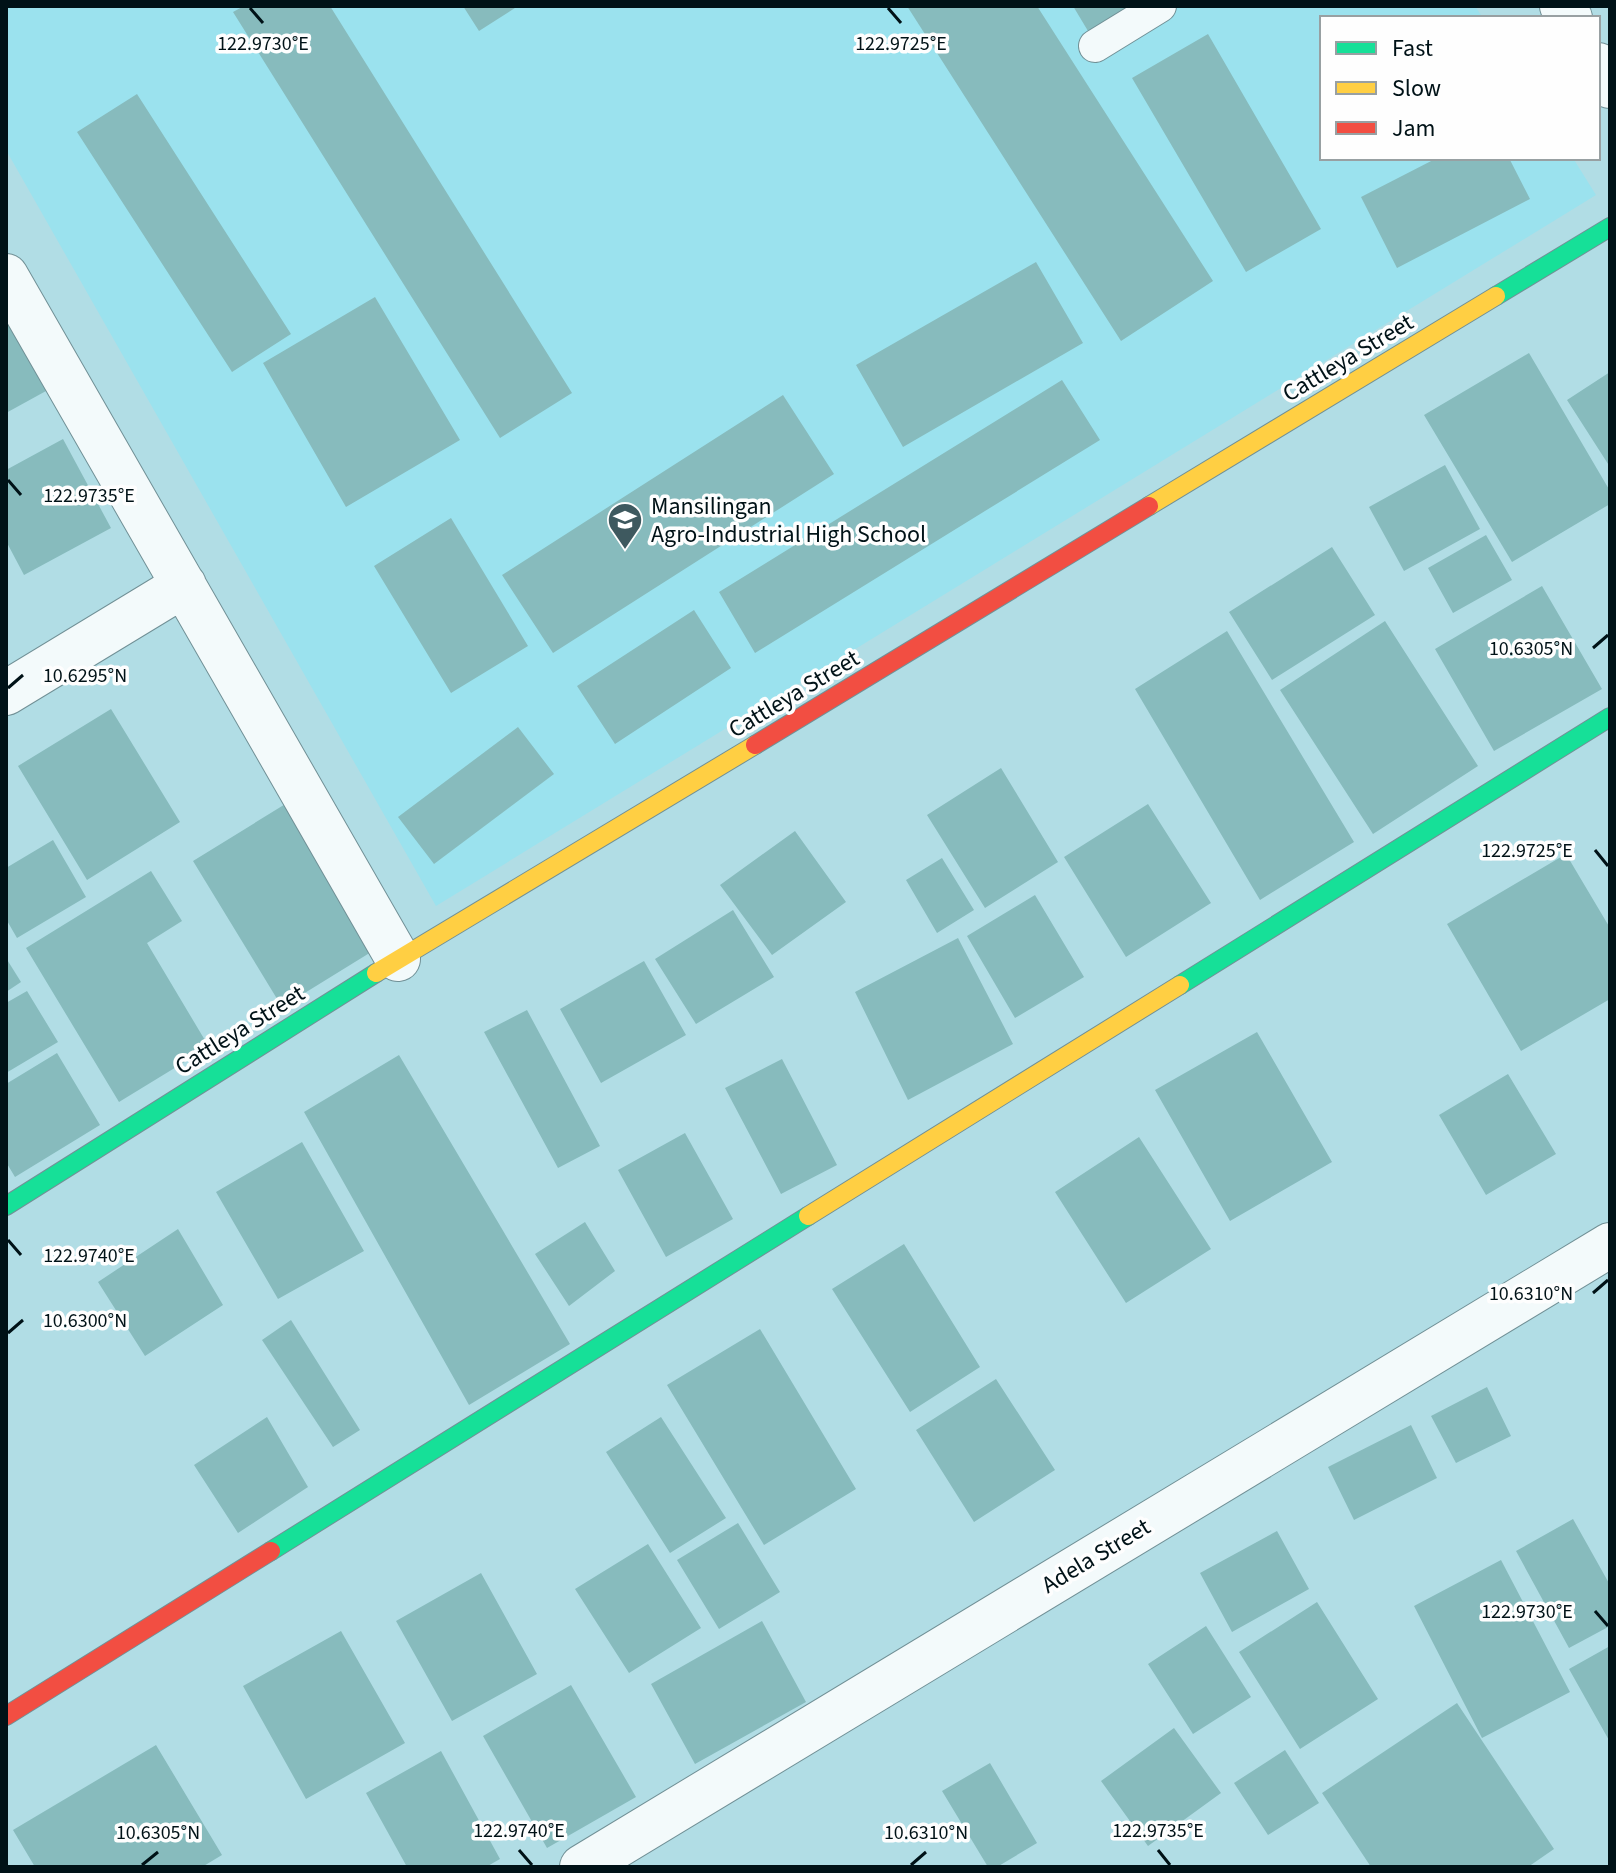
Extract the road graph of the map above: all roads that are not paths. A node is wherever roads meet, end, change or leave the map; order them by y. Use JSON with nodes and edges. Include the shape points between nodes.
{"nodes":[{"id":1,"x":1160,"y":6,"type":"edge"},
{"id":2,"x":1095,"y":46,"type":"dead end"},
{"id":3,"x":1600,"y":68,"type":"edge"},
{"id":4,"x":1610,"y":86,"type":"edge"},
{"id":5,"x":1610,"y":227,"type":"edge"},
{"id":6,"x":6,"y":276,"type":"edge"},
{"id":7,"x":184,"y":585,"type":"junction"},
{"id":8,"x":6,"y":693,"type":"edge"},
{"id":9,"x":1610,"y":717,"type":"edge"},
{"id":10,"x":398,"y":959,"type":"junction"},
{"id":11,"x":6,"y":1206,"type":"edge"},
{"id":12,"x":1610,"y":1245,"type":"edge"},
{"id":13,"x":6,"y":1716,"type":"edge"},
{"id":14,"x":582,"y":1867,"type":"edge"}],
"edges":[{"from":1,"to":2,"type":"lane"},
{"from":3,"to":4,"type":"street"},
{"from":5,"to":10,"type":"street","name":"Cattleya Street"},
{"from":6,"to":7,"type":"street"},
{"from":7,"to":8,"type":"street"},
{"from":7,"to":10,"type":"street"},
{"from":9,"to":13,"type":"street"},
{"from":10,"to":11,"type":"street","name":"Cattleya Street"},
{"from":12,"to":14,"type":"street","name":"Adela Street"}]}
